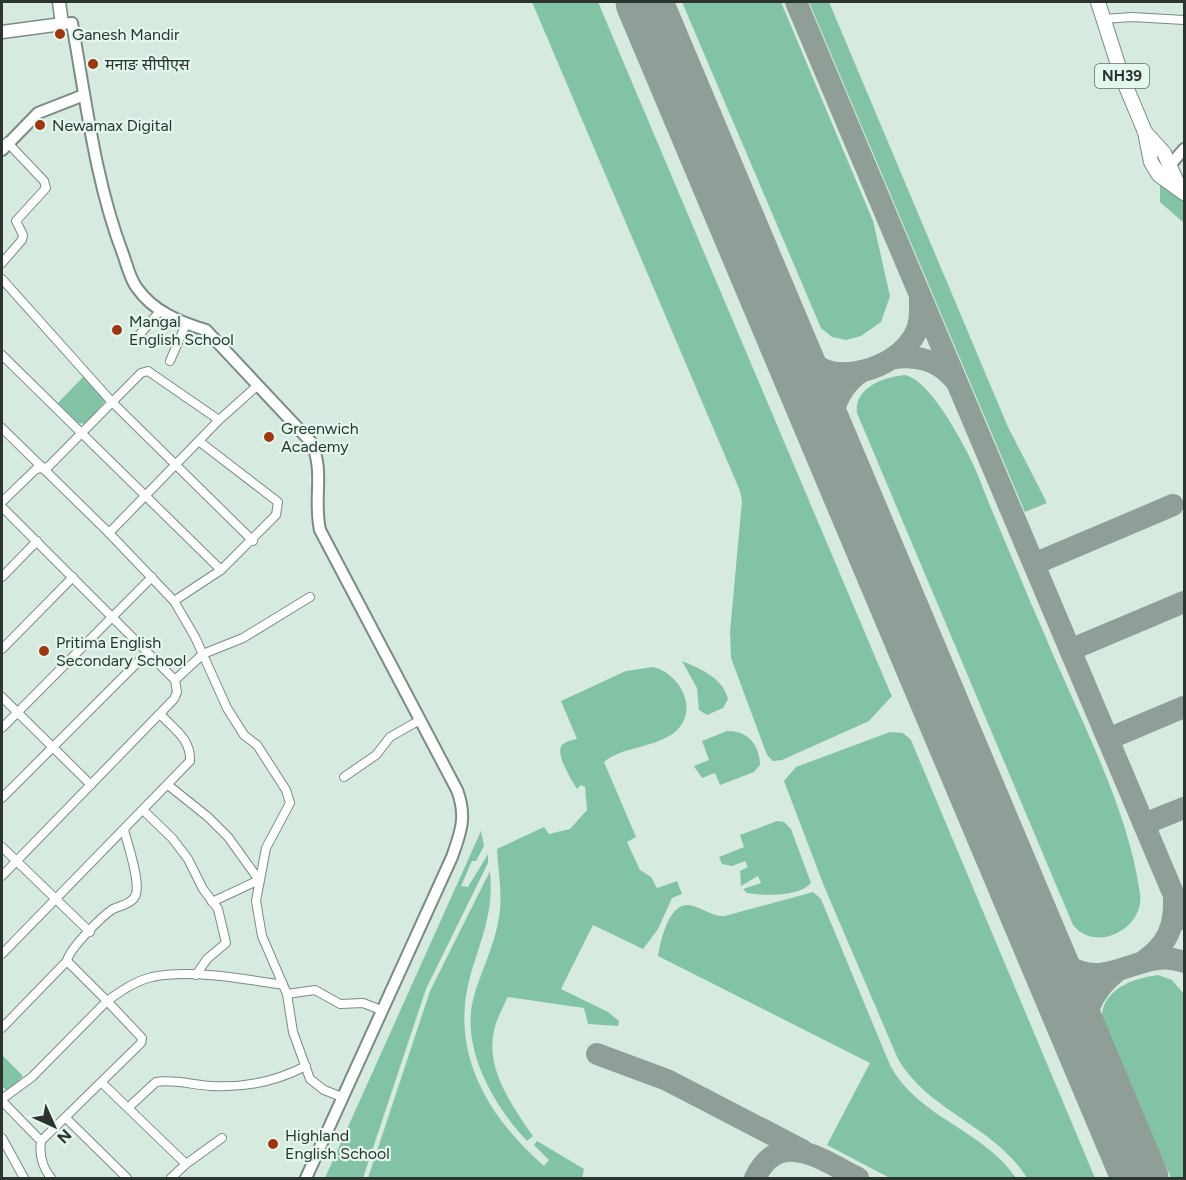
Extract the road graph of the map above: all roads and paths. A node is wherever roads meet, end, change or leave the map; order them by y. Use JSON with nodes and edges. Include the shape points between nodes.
{"nodes":[{"id":1,"x":59,"y":2,"type":"edge"},
{"id":2,"x":1098,"y":2,"type":"edge"},
{"id":3,"x":1104,"y":19,"type":"junction"},
{"id":4,"x":1185,"y":20,"type":"edge"},
{"id":5,"x":63,"y":24,"type":"junction"},
{"id":6,"x":2,"y":32,"type":"edge"},
{"id":7,"x":84,"y":95,"type":"junction"},
{"id":8,"x":1145,"y":132,"type":"junction"},
{"id":9,"x":4,"y":146,"type":"edge"},
{"id":10,"x":1183,"y":150,"type":"edge"},
{"id":11,"x":1164,"y":153,"type":"junction"},
{"id":12,"x":1151,"y":162,"type":"junction"},
{"id":13,"x":1171,"y":166,"type":"junction"},
{"id":14,"x":1159,"y":175,"type":"junction"},
{"id":15,"x":1182,"y":191,"type":"edge"},
{"id":16,"x":2,"y":263,"type":"edge"},
{"id":17,"x":2,"y":279,"type":"edge"},
{"id":18,"x":160,"y":311,"type":"junction"},
{"id":19,"x":186,"y":324,"type":"junction"},
{"id":20,"x":134,"y":341,"type":"dead end"},
{"id":21,"x":2,"y":355,"type":"edge"},
{"id":22,"x":170,"y":361,"type":"dead end"},
{"id":23,"x":258,"y":385,"type":"junction"},
{"id":24,"x":111,"y":401,"type":"junction"},
{"id":25,"x":219,"y":420,"type":"junction"},
{"id":26,"x":2,"y":428,"type":"edge"},
{"id":27,"x":81,"y":434,"type":"junction"},
{"id":28,"x":200,"y":442,"type":"junction"},
{"id":29,"x":174,"y":465,"type":"junction"},
{"id":30,"x":42,"y":466,"type":"junction"},
{"id":31,"x":144,"y":495,"type":"junction"},
{"id":32,"x":2,"y":502,"type":"edge"},
{"id":33,"x":2,"y":507,"type":"edge"},
{"id":34,"x":109,"y":533,"type":"junction"},
{"id":35,"x":37,"y":541,"type":"junction"},
{"id":36,"x":253,"y":541,"type":"junction"},
{"id":37,"x":221,"y":570,"type":"junction"},
{"id":38,"x":2,"y":577,"type":"edge"},
{"id":39,"x":152,"y":577,"type":"junction"},
{"id":40,"x":73,"y":578,"type":"junction"},
{"id":41,"x":310,"y":597,"type":"dead end"},
{"id":42,"x":174,"y":602,"type":"junction"},
{"id":43,"x":112,"y":617,"type":"junction"},
{"id":44,"x":2,"y":649,"type":"edge"},
{"id":45,"x":147,"y":653,"type":"junction"},
{"id":46,"x":203,"y":654,"type":"junction"},
{"id":47,"x":175,"y":680,"type":"junction"},
{"id":48,"x":2,"y":697,"type":"edge"},
{"id":49,"x":17,"y":713,"type":"junction"},
{"id":50,"x":159,"y":714,"type":"junction"},
{"id":51,"x":420,"y":720,"type":"junction"},
{"id":52,"x":2,"y":728,"type":"edge"},
{"id":53,"x":54,"y":748,"type":"junction"},
{"id":54,"x":344,"y":777,"type":"dead end"},
{"id":55,"x":91,"y":785,"type":"junction"},
{"id":56,"x":168,"y":785,"type":"junction"},
{"id":57,"x":2,"y":798,"type":"edge"},
{"id":58,"x":143,"y":810,"type":"junction"},
{"id":59,"x":124,"y":830,"type":"junction"},
{"id":60,"x":2,"y":847,"type":"edge"},
{"id":61,"x":16,"y":861,"type":"junction"},
{"id":62,"x":2,"y":876,"type":"edge"},
{"id":63,"x":259,"y":880,"type":"junction"},
{"id":64,"x":57,"y":899,"type":"junction"},
{"id":65,"x":212,"y":902,"type":"junction"},
{"id":66,"x":90,"y":932,"type":"junction"},
{"id":67,"x":2,"y":954,"type":"edge"},
{"id":68,"x":67,"y":961,"type":"junction"},
{"id":69,"x":196,"y":975,"type":"junction"},
{"id":70,"x":283,"y":985,"type":"junction"},
{"id":71,"x":288,"y":994,"type":"junction"},
{"id":72,"x":107,"y":1001,"type":"junction"},
{"id":73,"x":381,"y":1010,"type":"junction"},
{"id":74,"x":2,"y":1028,"type":"edge"},
{"id":75,"x":306,"y":1066,"type":"junction"},
{"id":76,"x":102,"y":1083,"type":"junction"},
{"id":77,"x":342,"y":1097,"type":"junction"},
{"id":78,"x":2,"y":1100,"type":"edge"},
{"id":79,"x":129,"y":1107,"type":"junction"},
{"id":80,"x":66,"y":1118,"type":"junction"},
{"id":81,"x":2,"y":1138,"type":"edge"},
{"id":82,"x":222,"y":1138,"type":"dead end"},
{"id":83,"x":41,"y":1141,"type":"junction"},
{"id":84,"x":186,"y":1164,"type":"junction"},
{"id":85,"x":24,"y":1179,"type":"edge"},
{"id":86,"x":51,"y":1179,"type":"edge"},
{"id":87,"x":127,"y":1179,"type":"edge"},
{"id":88,"x":171,"y":1179,"type":"edge"},
{"id":89,"x":306,"y":1179,"type":"edge"}],
"edges":[{"from":1,"to":5,"type":"main road"},
{"from":2,"to":3,"type":"highway","number":"NH39"},
{"from":3,"to":4,"type":"street"},
{"from":3,"to":8,"type":"highway","number":"NH39"},
{"from":5,"to":6,"type":"main road"},
{"from":5,"to":7,"type":"main road","via":[[72,23]]},
{"from":7,"to":9,"type":"main road","via":[[47,108]]},
{"from":7,"to":18,"type":"main road","via":[[115,232],[136,287]]},
{"from":8,"to":11,"type":"highway","number":"NH39"},
{"from":8,"to":12,"type":"highway","number":"NH39"},
{"from":9,"to":16,"type":"street","via":[[44,181],[46,188],[16,221],[22,240]]},
{"from":10,"to":11,"type":"main road"},
{"from":10,"to":13,"type":"main road"},
{"from":11,"to":12,"type":"main road"},
{"from":11,"to":13,"type":"highway","number":"NH39"},
{"from":12,"to":14,"type":"highway","number":"NH39"},
{"from":13,"to":14,"type":"main road"},
{"from":13,"to":15,"type":"highway","number":"NH39"},
{"from":14,"to":15,"type":"highway","number":"NH39"},
{"from":17,"to":24,"type":"street"},
{"from":18,"to":19,"type":"main road"},
{"from":18,"to":20,"type":"street"},
{"from":19,"to":22,"type":"street"},
{"from":19,"to":23,"type":"main road","via":[[206,330]]},
{"from":21,"to":27,"type":"street"},
{"from":23,"to":25,"type":"street"},
{"from":23,"to":51,"type":"main road","via":[[311,442],[318,455],[315,502],[320,530]]},
{"from":24,"to":25,"type":"street","via":[[148,371]]},
{"from":24,"to":27,"type":"street"},
{"from":24,"to":29,"type":"street"},
{"from":25,"to":28,"type":"street"},
{"from":26,"to":30,"type":"street"},
{"from":27,"to":30,"type":"street","via":[[48,467]]},
{"from":27,"to":31,"type":"street"},
{"from":28,"to":29,"type":"street"},
{"from":28,"to":36,"type":"street","via":[[278,502],[276,515]]},
{"from":29,"to":31,"type":"street"},
{"from":29,"to":36,"type":"street"},
{"from":30,"to":32,"type":"street"},
{"from":30,"to":34,"type":"street"},
{"from":31,"to":34,"type":"street"},
{"from":31,"to":37,"type":"street"},
{"from":33,"to":35,"type":"street"},
{"from":34,"to":39,"type":"street"},
{"from":35,"to":38,"type":"street"},
{"from":35,"to":40,"type":"street"},
{"from":36,"to":37,"type":"street"},
{"from":37,"to":42,"type":"street"},
{"from":39,"to":42,"type":"street"},
{"from":39,"to":43,"type":"street"},
{"from":40,"to":43,"type":"street"},
{"from":40,"to":44,"type":"street"},
{"from":41,"to":46,"type":"street","via":[[243,638]]},
{"from":42,"to":46,"type":"street"},
{"from":43,"to":45,"type":"street"},
{"from":43,"to":49,"type":"street"},
{"from":45,"to":47,"type":"street"},
{"from":45,"to":53,"type":"street"},
{"from":46,"to":47,"type":"street"},
{"from":46,"to":63,"type":"street","via":[[227,708],[244,735],[257,745],[290,803],[266,848]]},
{"from":47,"to":50,"type":"street","via":[[174,699]]},
{"from":48,"to":49,"type":"street"},
{"from":49,"to":52,"type":"street"},
{"from":49,"to":53,"type":"street"},
{"from":50,"to":55,"type":"street"},
{"from":50,"to":56,"type":"street","via":[[188,742],[190,749],[190,761]]},
{"from":51,"to":54,"type":"street","via":[[390,737],[376,755]]},
{"from":51,"to":73,"type":"main road","via":[[462,802],[463,825]]},
{"from":53,"to":55,"type":"street"},
{"from":53,"to":57,"type":"street"},
{"from":55,"to":61,"type":"street"},
{"from":56,"to":58,"type":"street"},
{"from":56,"to":63,"type":"street","via":[[228,837]]},
{"from":58,"to":59,"type":"street"},
{"from":58,"to":65,"type":"street","via":[[181,849]]},
{"from":59,"to":64,"type":"street"},
{"from":59,"to":66,"type":"street","via":[[135,896],[108,913]]},
{"from":60,"to":61,"type":"street"},
{"from":61,"to":62,"type":"street"},
{"from":61,"to":64,"type":"street"},
{"from":63,"to":65,"type":"street"},
{"from":63,"to":70,"type":"street","via":[[256,901],[262,936]]},
{"from":64,"to":66,"type":"street"},
{"from":64,"to":67,"type":"street"},
{"from":65,"to":69,"type":"street","via":[[218,909],[226,943]]},
{"from":66,"to":68,"type":"street"},
{"from":68,"to":72,"type":"street"},
{"from":68,"to":74,"type":"street"},
{"from":69,"to":70,"type":"street"},
{"from":69,"to":72,"type":"street","via":[[152,977],[122,989]]},
{"from":70,"to":71,"type":"street"},
{"from":71,"to":73,"type":"street","via":[[315,990],[340,1004],[363,1003]]},
{"from":71,"to":75,"type":"street","via":[[293,1032]]},
{"from":72,"to":76,"type":"street","via":[[142,1038]]},
{"from":72,"to":78,"type":"street","via":[[32,1077]]},
{"from":73,"to":77,"type":"main road"},
{"from":75,"to":77,"type":"street","via":[[310,1078],[324,1090]]},
{"from":75,"to":79,"type":"street","via":[[261,1084],[156,1082]]},
{"from":76,"to":79,"type":"street"},
{"from":76,"to":80,"type":"street"},
{"from":77,"to":89,"type":"main road"},
{"from":78,"to":83,"type":"street"},
{"from":79,"to":84,"type":"street"},
{"from":80,"to":83,"type":"street"},
{"from":80,"to":87,"type":"street"},
{"from":81,"to":85,"type":"street"},
{"from":82,"to":84,"type":"street"},
{"from":83,"to":86,"type":"street","via":[[42,1165]]},
{"from":84,"to":88,"type":"street"}]}
